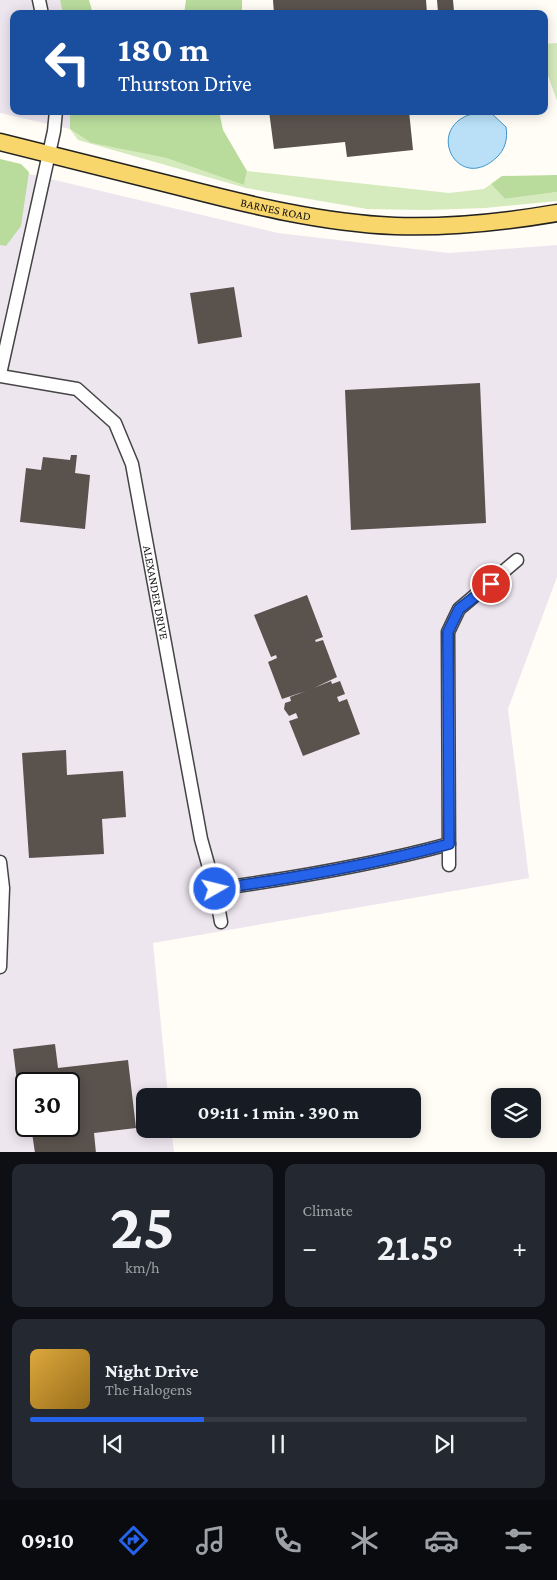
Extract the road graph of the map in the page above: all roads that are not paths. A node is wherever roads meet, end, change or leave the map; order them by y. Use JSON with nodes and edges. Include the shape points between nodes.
{"nodes":[{"id":1,"x":55,"y":115,"type":"edge"},
{"id":2,"x":0,"y":142,"type":"edge"},
{"id":3,"x":49,"y":154,"type":"junction"},
{"id":4,"x":557,"y":213,"type":"edge"},
{"id":5,"x":0,"y":375,"type":"edge"},
{"id":6,"x":517,"y":560,"type":"dead end"},
{"id":7,"x":449,"y":844,"type":"junction"},
{"id":8,"x":0,"y":862,"type":"edge"},
{"id":9,"x":449,"y":865,"type":"dead end"},
{"id":10,"x":215,"y":889,"type":"junction"},
{"id":11,"x":221,"y":922,"type":"dead end"},
{"id":12,"x":0,"y":967,"type":"edge"}],
"edges":[{"from":1,"to":3,"type":"street"},
{"from":2,"to":3,"type":"main road","name":"BARNES ROAD"},
{"from":3,"to":4,"type":"main road","name":"BARNES ROAD","via":[[273,210],[328,220],[395,226],[456,226]]},
{"from":3,"to":5,"type":"street"},
{"from":5,"to":10,"type":"street","name":"ALEXANDER DRIVE","via":[[77,388],[115,423],[132,464],[201,839]]},
{"from":6,"to":7,"type":"street","via":[[459,609],[448,632]]},
{"from":7,"to":9,"type":"street"},
{"from":7,"to":10,"type":"street","via":[[312,876]]},
{"from":8,"to":12,"type":"street","via":[[3,888]]},
{"from":10,"to":11,"type":"street","name":"ALEXANDER DRIVE"}]}
